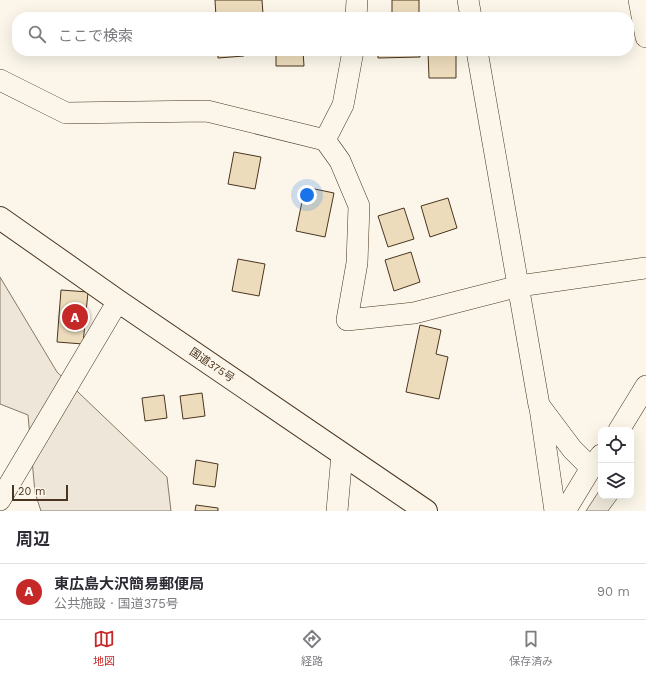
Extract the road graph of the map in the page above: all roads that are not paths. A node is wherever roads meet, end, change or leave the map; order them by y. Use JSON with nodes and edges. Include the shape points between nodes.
{"nodes":[{"id":1,"x":357,"y":0,"type":"edge"},
{"id":2,"x":468,"y":0,"type":"edge"},
{"id":3,"x":640,"y":0,"type":"edge"},
{"id":4,"x":356,"y":12,"type":"edge"},
{"id":5,"x":470,"y":12,"type":"edge"},
{"id":6,"x":646,"y":38,"type":"edge"},
{"id":7,"x":352,"y":56,"type":"edge"},
{"id":8,"x":478,"y":56,"type":"edge"},
{"id":9,"x":0,"y":80,"type":"edge"},
{"id":10,"x":325,"y":140,"type":"junction"},
{"id":11,"x":0,"y":218,"type":"edge"},
{"id":12,"x":646,"y":268,"type":"edge"},
{"id":13,"x":518,"y":286,"type":"junction"},
{"id":14,"x":118,"y":301,"type":"junction"},
{"id":15,"x":646,"y":386,"type":"edge"},
{"id":16,"x":539,"y":405,"type":"junction"},
{"id":17,"x":621,"y":427,"type":"edge"},
{"id":18,"x":342,"y":454,"type":"junction"},
{"id":19,"x":596,"y":461,"type":"edge"},
{"id":20,"x":0,"y":500,"type":"edge"},
{"id":21,"x":337,"y":511,"type":"edge"},
{"id":22,"x":426,"y":511,"type":"edge"},
{"id":23,"x":555,"y":511,"type":"edge"},
{"id":24,"x":564,"y":511,"type":"edge"}],
"edges":[{"from":1,"to":4,"type":"street"},
{"from":2,"to":5,"type":"street"},
{"from":3,"to":6,"type":"street"},
{"from":7,"to":10,"type":"street","via":[[343,105]]},
{"from":8,"to":13,"type":"street"},
{"from":9,"to":10,"type":"street","via":[[66,113],[207,111]]},
{"from":10,"to":13,"type":"street","via":[[340,161],[359,206],[357,263],[347,320],[414,313]]},
{"from":11,"to":14,"type":"highway","name":"国道375号"},
{"from":12,"to":13,"type":"street"},
{"from":13,"to":16,"type":"street"},
{"from":14,"to":18,"type":"highway","name":"国道375号"},
{"from":14,"to":20,"type":"street"},
{"from":15,"to":17,"type":"street"},
{"from":16,"to":19,"type":"street","via":[[572,449]]},
{"from":16,"to":23,"type":"street"},
{"from":18,"to":21,"type":"street"},
{"from":18,"to":22,"type":"highway","name":"国道375号"},
{"from":19,"to":24,"type":"street"}]}
